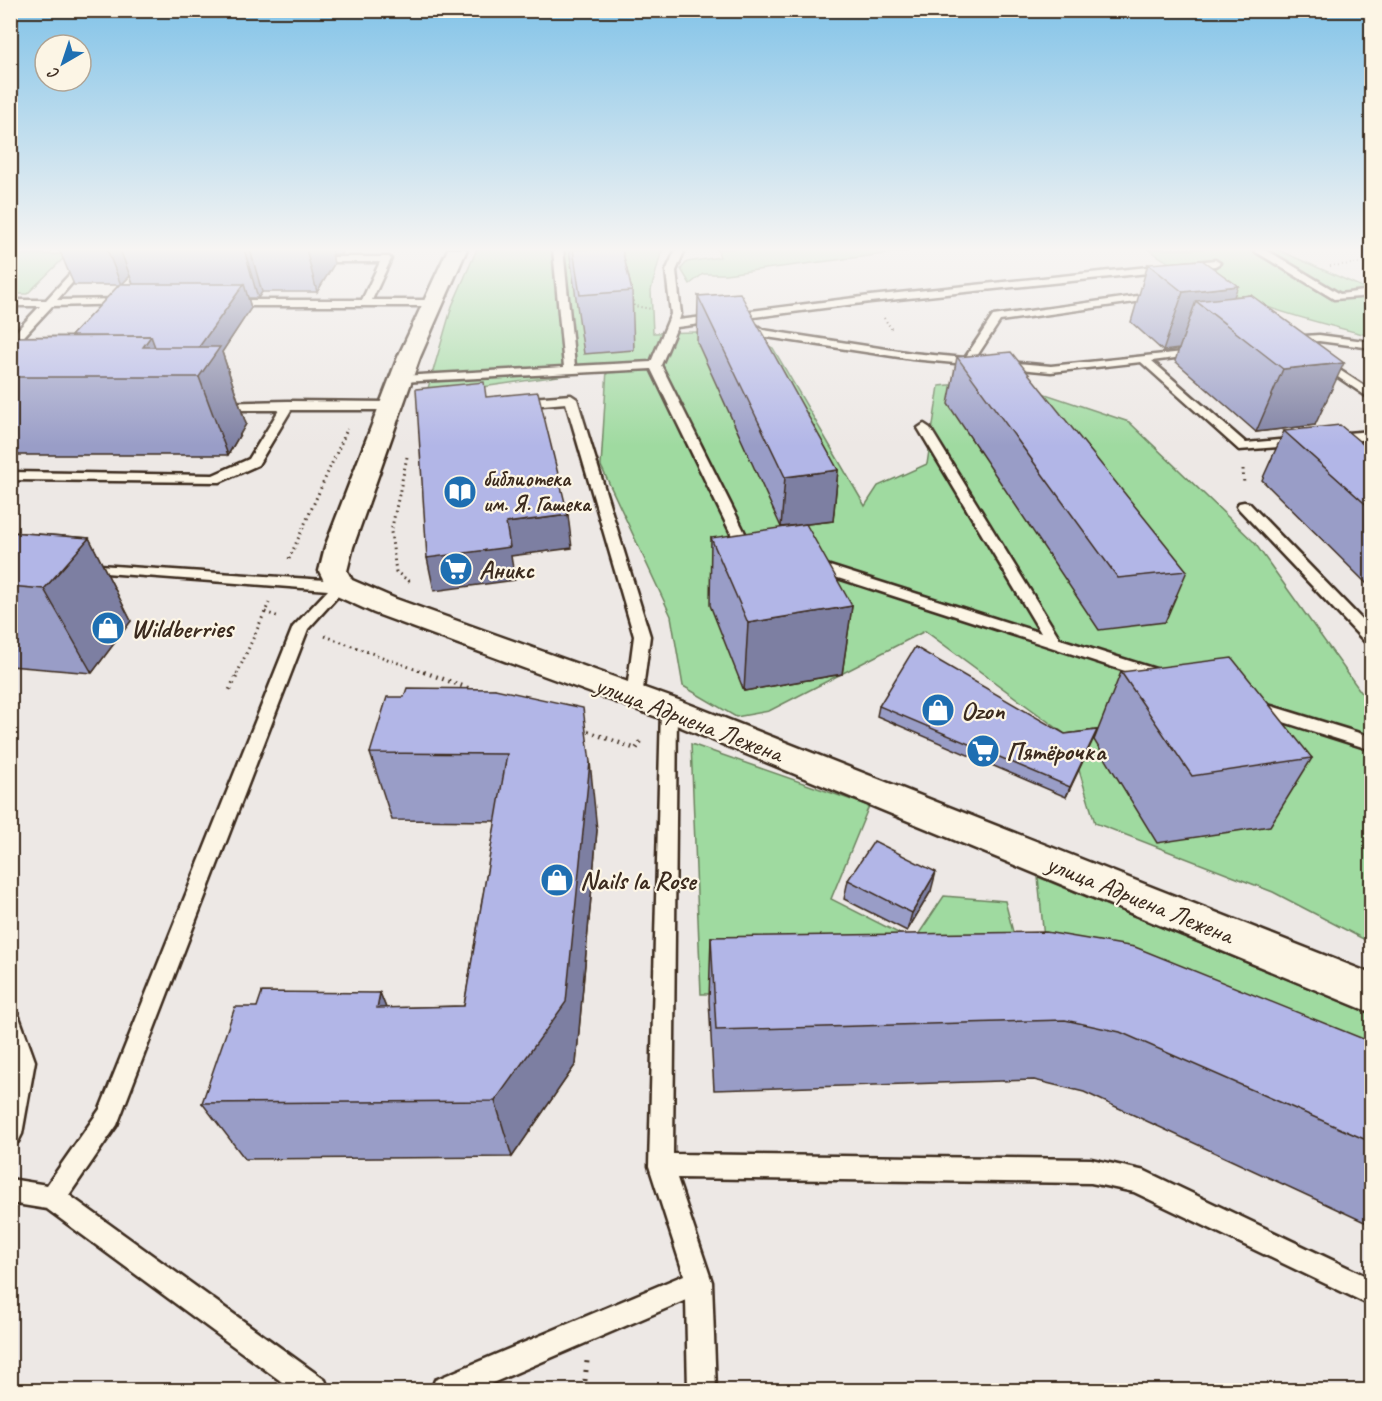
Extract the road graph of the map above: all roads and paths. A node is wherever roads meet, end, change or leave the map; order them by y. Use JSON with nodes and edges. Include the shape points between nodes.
{"nodes":[{"id":1,"x":36,"y":314,"type":"edge"},
{"id":2,"x":429,"y":314,"type":"edge"},
{"id":3,"x":564,"y":314,"type":"edge"},
{"id":4,"x":660,"y":314,"type":"edge"},
{"id":5,"x":675,"y":314,"type":"edge"},
{"id":6,"x":740,"y":314,"type":"edge"},
{"id":7,"x":881,"y":314,"type":"edge"},
{"id":8,"x":1024,"y":314,"type":"edge"},
{"id":9,"x":735,"y":315,"type":"junction"},
{"id":10,"x":675,"y":319,"type":"junction"},
{"id":11,"x":10,"y":345,"type":"edge"},
{"id":12,"x":1371,"y":345,"type":"edge"},
{"id":13,"x":1212,"y":351,"type":"dead end"},
{"id":14,"x":912,"y":356,"type":"junction"},
{"id":15,"x":1144,"y":359,"type":"junction"},
{"id":16,"x":968,"y":361,"type":"junction"},
{"id":17,"x":655,"y":365,"type":"junction"},
{"id":18,"x":570,"y":371,"type":"junction"},
{"id":19,"x":396,"y":393,"type":"junction"},
{"id":20,"x":1371,"y":397,"type":"edge"},
{"id":21,"x":530,"y":402,"type":"edge"},
{"id":22,"x":288,"y":405,"type":"junction"},
{"id":23,"x":207,"y":406,"type":"dead end"},
{"id":24,"x":924,"y":428,"type":"dead end"},
{"id":25,"x":1371,"y":435,"type":"edge"},
{"id":26,"x":1243,"y":447,"type":"junction"},
{"id":27,"x":408,"y":450,"type":"dead end"},
{"id":28,"x":10,"y":476,"type":"edge"},
{"id":29,"x":1244,"y":506,"type":"joint"},
{"id":30,"x":765,"y":549,"type":"edge"},
{"id":31,"x":798,"y":560,"type":"edge"},
{"id":32,"x":69,"y":566,"type":"dead end"},
{"id":33,"x":414,"y":584,"type":"dead end"},
{"id":34,"x":340,"y":586,"type":"junction"},
{"id":35,"x":272,"y":597,"type":"dead end"},
{"id":36,"x":265,"y":612,"type":"junction"},
{"id":37,"x":283,"y":619,"type":"dead end"},
{"id":38,"x":322,"y":635,"type":"dead end"},
{"id":39,"x":1371,"y":640,"type":"edge"},
{"id":40,"x":1055,"y":643,"type":"junction"},
{"id":41,"x":1168,"y":679,"type":"edge"},
{"id":42,"x":230,"y":690,"type":"dead end"},
{"id":43,"x":479,"y":692,"type":"edge"},
{"id":44,"x":634,"y":697,"type":"junction"},
{"id":45,"x":1247,"y":704,"type":"edge"},
{"id":46,"x":669,"y":709,"type":"junction"},
{"id":47,"x":580,"y":729,"type":"edge"},
{"id":48,"x":644,"y":734,"type":"dead end"},
{"id":49,"x":1371,"y":744,"type":"edge"},
{"id":50,"x":1371,"y":994,"type":"edge"},
{"id":51,"x":10,"y":1021,"type":"edge"},
{"id":52,"x":10,"y":1134,"type":"edge"},
{"id":53,"x":661,"y":1166,"type":"junction"},
{"id":54,"x":10,"y":1191,"type":"edge"},
{"id":55,"x":52,"y":1198,"type":"junction"},
{"id":56,"x":699,"y":1282,"type":"junction"},
{"id":57,"x":1371,"y":1293,"type":"edge"},
{"id":58,"x":315,"y":1390,"type":"edge"},
{"id":59,"x":445,"y":1390,"type":"edge"},
{"id":60,"x":702,"y":1390,"type":"edge"}],
"edges":[{"from":1,"to":11,"type":"lane"},
{"from":2,"to":19,"type":"street"},
{"from":3,"to":18,"type":"lane"},
{"from":4,"to":10,"type":"path"},
{"from":5,"to":10,"type":"lane"},
{"from":6,"to":9,"type":"lane"},
{"from":7,"to":14,"type":"path"},
{"from":8,"to":16,"type":"lane","via":[[997,318]]},
{"from":9,"to":10,"type":"lane"},
{"from":9,"to":14,"type":"lane","via":[[760,333]]},
{"from":10,"to":17,"type":"lane"},
{"from":12,"to":20,"type":"lane","via":[[1319,338],[1284,339]]},
{"from":13,"to":15,"type":"lane"},
{"from":14,"to":16,"type":"lane"},
{"from":15,"to":16,"type":"lane","via":[[1052,369]]},
{"from":15,"to":26,"type":"lane"},
{"from":17,"to":18,"type":"lane"},
{"from":17,"to":30,"type":"lane","via":[[742,542]]},
{"from":18,"to":19,"type":"lane"},
{"from":19,"to":22,"type":"lane"},
{"from":19,"to":34,"type":"street","via":[[339,548],[333,571]]},
{"from":21,"to":44,"type":"lane","via":[[571,399],[642,636]]},
{"from":22,"to":23,"type":"lane"},
{"from":22,"to":28,"type":"lane","via":[[254,462],[215,479]]},
{"from":24,"to":40,"type":"lane"},
{"from":25,"to":26,"type":"lane"},
{"from":26,"to":29,"type":"path"},
{"from":27,"to":33,"type":"path","via":[[391,532],[396,572]]},
{"from":29,"to":39,"type":"lane"},
{"from":31,"to":40,"type":"lane"},
{"from":32,"to":34,"type":"lane"},
{"from":34,"to":44,"type":"street","name":"улица Адриена Лежена"},
{"from":34,"to":55,"type":"lane","via":[[301,627],[109,1117]]},
{"from":35,"to":36,"type":"path"},
{"from":36,"to":37,"type":"path"},
{"from":36,"to":42,"type":"path"},
{"from":38,"to":43,"type":"path"},
{"from":40,"to":41,"type":"lane"},
{"from":44,"to":46,"type":"street","name":"улица Адриена Лежена"},
{"from":45,"to":49,"type":"lane"},
{"from":46,"to":50,"type":"street","name":"улица Адриена Лежена"},
{"from":46,"to":53,"type":"lane"},
{"from":47,"to":48,"type":"path","via":[[636,749]]},
{"from":51,"to":52,"type":"lane","via":[[24,1061]]},
{"from":53,"to":56,"type":"lane"},
{"from":53,"to":57,"type":"lane","via":[[1091,1171],[1136,1180]]},
{"from":54,"to":55,"type":"lane"},
{"from":55,"to":58,"type":"lane"},
{"from":56,"to":59,"type":"lane"},
{"from":56,"to":60,"type":"lane"}]}
